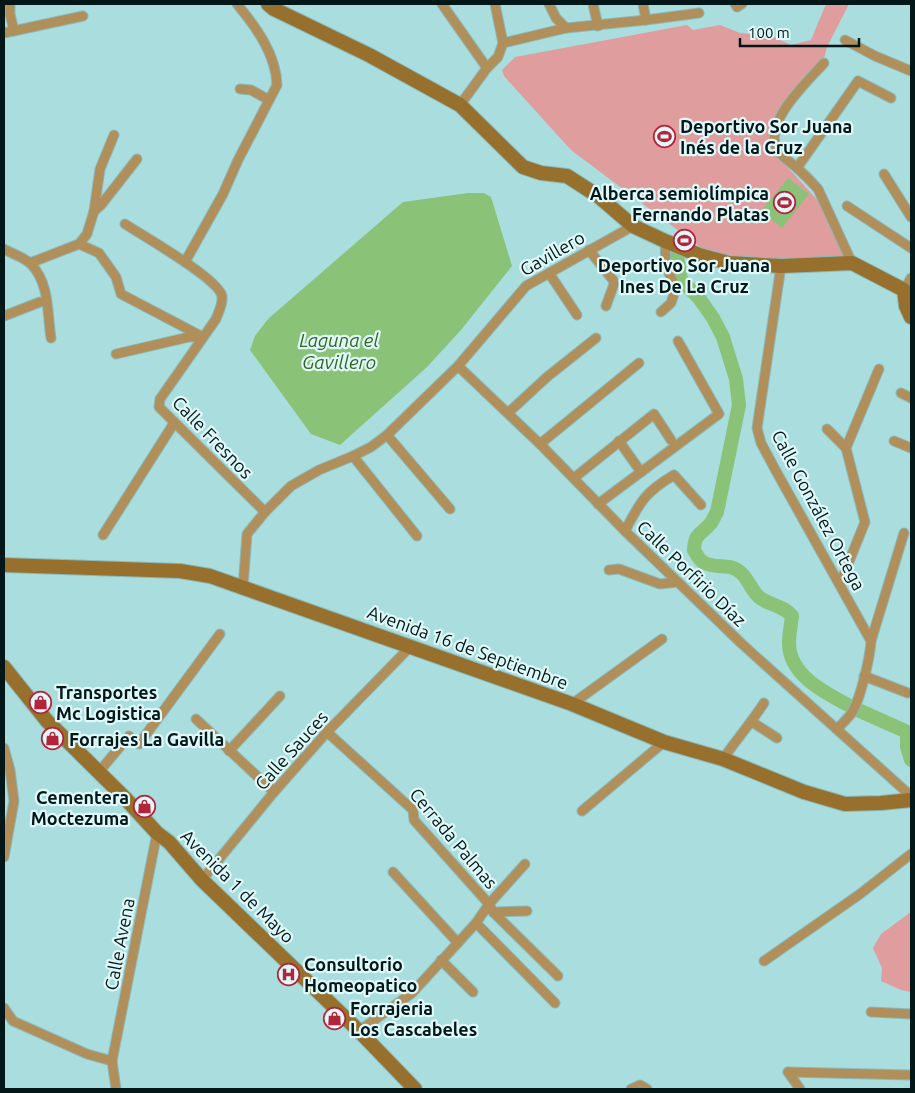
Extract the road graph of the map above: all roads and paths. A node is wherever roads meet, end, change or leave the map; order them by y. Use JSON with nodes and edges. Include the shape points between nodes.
{"nodes":[{"id":1,"x":10,"y":4,"type":"edge"},
{"id":2,"x":237,"y":4,"type":"edge"},
{"id":3,"x":268,"y":4,"type":"edge"},
{"id":4,"x":442,"y":4,"type":"edge"},
{"id":5,"x":495,"y":4,"type":"edge"},
{"id":6,"x":549,"y":4,"type":"edge"},
{"id":7,"x":593,"y":4,"type":"edge"},
{"id":8,"x":643,"y":4,"type":"edge"},
{"id":9,"x":735,"y":4,"type":"edge"},
{"id":10,"x":742,"y":4,"type":"edge"},
{"id":11,"x":699,"y":13,"type":"dead end"},
{"id":12,"x":83,"y":16,"type":"dead end"},
{"id":13,"x":646,"y":20,"type":"junction"},
{"id":14,"x":598,"y":26,"type":"junction"},
{"id":15,"x":566,"y":28,"type":"junction"},
{"id":16,"x":14,"y":31,"type":"junction"},
{"id":17,"x":4,"y":33,"type":"edge"},
{"id":18,"x":845,"y":40,"type":"dead end"},
{"id":19,"x":503,"y":43,"type":"junction"},
{"id":20,"x":824,"y":63,"type":"dead end"},
{"id":21,"x":487,"y":68,"type":"junction"},
{"id":22,"x":911,"y":71,"type":"edge"},
{"id":23,"x":240,"y":89,"type":"dead end"},
{"id":24,"x":891,"y":98,"type":"dead end"},
{"id":25,"x":269,"y":100,"type":"junction"},
{"id":26,"x":460,"y":105,"type":"junction"},
{"id":27,"x":114,"y":135,"type":"dead end"},
{"id":28,"x":137,"y":159,"type":"dead end"},
{"id":29,"x":797,"y":168,"type":"junction"},
{"id":30,"x":884,"y":174,"type":"dead end"},
{"id":31,"x":847,"y":206,"type":"dead end"},
{"id":32,"x":94,"y":211,"type":"junction"},
{"id":33,"x":911,"y":217,"type":"edge"},
{"id":34,"x":125,"y":224,"type":"dead end"},
{"id":35,"x":633,"y":226,"type":"junction"},
{"id":36,"x":665,"y":241,"type":"junction"},
{"id":37,"x":80,"y":244,"type":"junction"},
{"id":38,"x":911,"y":248,"type":"edge"},
{"id":39,"x":4,"y":249,"type":"edge"},
{"id":40,"x":589,"y":250,"type":"junction"},
{"id":41,"x":185,"y":262,"type":"junction"},
{"id":42,"x":30,"y":263,"type":"junction"},
{"id":43,"x":852,"y":263,"type":"junction"},
{"id":44,"x":781,"y":266,"type":"junction"},
{"id":45,"x":549,"y":272,"type":"junction"},
{"id":46,"x":908,"y":284,"type":"edge"},
{"id":47,"x":40,"y":302,"type":"dead end"},
{"id":48,"x":606,"y":306,"type":"dead end"},
{"id":49,"x":661,"y":312,"type":"dead end"},
{"id":50,"x":578,"y":315,"type":"dead end"},
{"id":51,"x":4,"y":316,"type":"edge"},
{"id":52,"x":911,"y":317,"type":"edge"},
{"id":53,"x":203,"y":337,"type":"junction"},
{"id":54,"x":51,"y":338,"type":"dead end"},
{"id":55,"x":596,"y":338,"type":"dead end"},
{"id":56,"x":678,"y":341,"type":"dead end"},
{"id":57,"x":116,"y":354,"type":"dead end"},
{"id":58,"x":638,"y":363,"type":"dead end"},
{"id":59,"x":458,"y":366,"type":"junction"},
{"id":60,"x":879,"y":369,"type":"dead end"},
{"id":61,"x":900,"y":393,"type":"dead end"},
{"id":62,"x":911,"y":398,"type":"edge"},
{"id":63,"x":508,"y":413,"type":"junction"},
{"id":64,"x":174,"y":423,"type":"junction"},
{"id":65,"x":827,"y":428,"type":"dead end"},
{"id":66,"x":388,"y":435,"type":"junction"},
{"id":67,"x":671,"y":440,"type":"dead end"},
{"id":68,"x":619,"y":441,"type":"junction"},
{"id":69,"x":894,"y":441,"type":"dead end"},
{"id":70,"x":540,"y":444,"type":"junction"},
{"id":71,"x":846,"y":448,"type":"junction"},
{"id":72,"x":911,"y":448,"type":"edge"},
{"id":73,"x":353,"y":456,"type":"junction"},
{"id":74,"x":641,"y":472,"type":"junction"},
{"id":75,"x":574,"y":478,"type":"junction"},
{"id":76,"x":598,"y":504,"type":"junction"},
{"id":77,"x":701,"y":504,"type":"dead end"},
{"id":78,"x":450,"y":510,"type":"dead end"},
{"id":79,"x":265,"y":512,"type":"junction"},
{"id":80,"x":625,"y":531,"type":"junction"},
{"id":81,"x":904,"y":533,"type":"dead end"},
{"id":82,"x":103,"y":535,"type":"dead end"},
{"id":83,"x":417,"y":536,"type":"dead end"},
{"id":84,"x":4,"y":565,"type":"edge"},
{"id":85,"x":609,"y":570,"type":"dead end"},
{"id":86,"x":678,"y":582,"type":"junction"},
{"id":87,"x":840,"y":584,"type":"junction"},
{"id":88,"x":243,"y":587,"type":"junction"},
{"id":89,"x":220,"y":634,"type":"dead end"},
{"id":90,"x":662,"y":639,"type":"dead end"},
{"id":91,"x":871,"y":642,"type":"junction"},
{"id":92,"x":410,"y":647,"type":"junction"},
{"id":93,"x":4,"y":666,"type":"edge"},
{"id":94,"x":864,"y":676,"type":"junction"},
{"id":95,"x":908,"y":693,"type":"dead end"},
{"id":96,"x":280,"y":696,"type":"dead end"},
{"id":97,"x":764,"y":703,"type":"dead end"},
{"id":98,"x":572,"y":704,"type":"junction"},
{"id":99,"x":196,"y":719,"type":"dead end"},
{"id":100,"x":752,"y":722,"type":"junction"},
{"id":101,"x":838,"y":729,"type":"junction"},
{"id":102,"x":327,"y":732,"type":"junction"},
{"id":103,"x":777,"y":738,"type":"dead end"},
{"id":104,"x":664,"y":742,"type":"junction"},
{"id":105,"x":4,"y":748,"type":"edge"},
{"id":106,"x":230,"y":751,"type":"junction"},
{"id":107,"x":723,"y":759,"type":"junction"},
{"id":108,"x":7,"y":773,"type":"edge"},
{"id":109,"x":98,"y":773,"type":"junction"},
{"id":110,"x":274,"y":792,"type":"junction"},
{"id":111,"x":911,"y":796,"type":"edge"},
{"id":112,"x":911,"y":800,"type":"edge"},
{"id":113,"x":582,"y":811,"type":"dead end"},
{"id":114,"x":6,"y":833,"type":"edge"},
{"id":115,"x":157,"y":833,"type":"junction"},
{"id":116,"x":911,"y":854,"type":"edge"},
{"id":117,"x":4,"y":857,"type":"edge"},
{"id":118,"x":525,"y":864,"type":"dead end"},
{"id":119,"x":393,"y":872,"type":"dead end"},
{"id":120,"x":202,"y":880,"type":"junction"},
{"id":121,"x":491,"y":908,"type":"junction"},
{"id":122,"x":527,"y":911,"type":"dead end"},
{"id":123,"x":476,"y":922,"type":"junction"},
{"id":124,"x":458,"y":943,"type":"junction"},
{"id":125,"x":440,"y":960,"type":"junction"},
{"id":126,"x":764,"y":961,"type":"dead end"},
{"id":127,"x":558,"y":976,"type":"dead end"},
{"id":128,"x":473,"y":992,"type":"dead end"},
{"id":129,"x":555,"y":1003,"type":"dead end"},
{"id":130,"x":4,"y":1008,"type":"edge"},
{"id":131,"x":871,"y":1012,"type":"dead end"},
{"id":132,"x":911,"y":1014,"type":"edge"},
{"id":133,"x":359,"y":1031,"type":"junction"},
{"id":134,"x":112,"y":1064,"type":"junction"},
{"id":135,"x":911,"y":1075,"type":"edge"},
{"id":136,"x":116,"y":1085,"type":"edge"},
{"id":137,"x":415,"y":1089,"type":"edge"},
{"id":138,"x":631,"y":1089,"type":"edge"},
{"id":139,"x":647,"y":1089,"type":"edge"},
{"id":140,"x":800,"y":1089,"type":"edge"}],
"edges":[{"from":1,"to":16,"type":"street"},
{"from":2,"to":25,"type":"street","via":[[258,31],[274,64],[277,85]]},
{"from":3,"to":26,"type":"main road"},
{"from":4,"to":21,"type":"street"},
{"from":5,"to":19,"type":"street"},
{"from":6,"to":15,"type":"street"},
{"from":7,"to":14,"type":"street"},
{"from":8,"to":13,"type":"street"},
{"from":9,"to":10,"type":"street","via":[[737,7]]},
{"from":11,"to":13,"type":"street"},
{"from":12,"to":16,"type":"street"},
{"from":13,"to":14,"type":"street"},
{"from":14,"to":15,"type":"street"},
{"from":15,"to":19,"type":"street"},
{"from":16,"to":17,"type":"street"},
{"from":18,"to":22,"type":"street"},
{"from":19,"to":21,"type":"street","via":[[498,57]]},
{"from":20,"to":29,"type":"street","via":[[782,112],[776,127],[774,143]]},
{"from":21,"to":26,"type":"street"},
{"from":23,"to":25,"type":"street","via":[[251,90]]},
{"from":24,"to":29,"type":"street","via":[[858,81]]},
{"from":25,"to":41,"type":"street"},
{"from":26,"to":35,"type":"main road","via":[[524,167],[541,174],[567,176],[598,196]]},
{"from":27,"to":32,"type":"street","via":[[100,169]]},
{"from":28,"to":32,"type":"street"},
{"from":29,"to":43,"type":"street","via":[[818,189]]},
{"from":30,"to":33,"type":"street"},
{"from":31,"to":38,"type":"street"},
{"from":32,"to":37,"type":"street","via":[[87,234]]},
{"from":34,"to":41,"type":"street","name":"Calle Fresnos"},
{"from":35,"to":36,"type":"main road"},
{"from":35,"to":40,"type":"street","name":"Gavillero"},
{"from":36,"to":44,"type":"main road","via":[[729,263]]},
{"from":36,"to":49,"type":"street","via":[[666,266],[674,283],[674,294],[671,303]]},
{"from":37,"to":42,"type":"street"},
{"from":37,"to":53,"type":"street","via":[[99,253],[116,277],[122,294]]},
{"from":39,"to":42,"type":"street"},
{"from":40,"to":45,"type":"street","name":"Gavillero"},
{"from":40,"to":48,"type":"street","via":[[613,280]]},
{"from":41,"to":53,"type":"street","name":"Calle Fresnos","via":[[212,282],[222,296],[222,306]]},
{"from":42,"to":54,"type":"street","via":[[40,277],[49,302]]},
{"from":43,"to":44,"type":"main road"},
{"from":43,"to":46,"type":"main road"},
{"from":44,"to":87,"type":"street","name":"Calle González Ortega","via":[[757,428],[761,443]]},
{"from":45,"to":50,"type":"street"},
{"from":45,"to":59,"type":"street","name":"Gavillero","via":[[526,286]]},
{"from":46,"to":52,"type":"main road","via":[[906,306]]},
{"from":47,"to":51,"type":"street"},
{"from":53,"to":57,"type":"street","via":[[189,337]]},
{"from":53,"to":64,"type":"street","name":"Calle Fresnos","via":[[158,403],[161,411]]},
{"from":55,"to":63,"type":"street"},
{"from":56,"to":74,"type":"street","via":[[719,414]]},
{"from":58,"to":70,"type":"street"},
{"from":59,"to":63,"type":"street","name":"Calle Porfirio Díaz"},
{"from":59,"to":66,"type":"street","name":"Gavillero"},
{"from":60,"to":71,"type":"street"},
{"from":61,"to":62,"type":"street"},
{"from":63,"to":70,"type":"street","name":"Calle Porfirio Díaz"},
{"from":64,"to":79,"type":"street","name":"Calle Fresnos"},
{"from":64,"to":82,"type":"street"},
{"from":65,"to":71,"type":"street"},
{"from":66,"to":73,"type":"street","name":"Gavillero"},
{"from":66,"to":78,"type":"street"},
{"from":67,"to":68,"type":"street","via":[[654,414]]},
{"from":68,"to":74,"type":"street"},
{"from":68,"to":75,"type":"street"},
{"from":69,"to":72,"type":"street"},
{"from":70,"to":75,"type":"street","name":"Calle Porfirio Díaz"},
{"from":71,"to":87,"type":"street","via":[[865,522]]},
{"from":73,"to":79,"type":"street","name":"Gavillero","via":[[291,486]]},
{"from":73,"to":83,"type":"street"},
{"from":74,"to":76,"type":"street"},
{"from":75,"to":76,"type":"street","name":"Calle Porfirio Díaz"},
{"from":76,"to":80,"type":"street","name":"Calle Porfirio Díaz"},
{"from":77,"to":80,"type":"street","via":[[674,475],[656,486],[640,503]]},
{"from":79,"to":88,"type":"street","name":"Gavillero","via":[[247,534]]},
{"from":80,"to":86,"type":"street","name":"Calle Porfirio Díaz"},
{"from":81,"to":91,"type":"street"},
{"from":84,"to":88,"type":"main road","name":"Avenida 16 de Septiembre","via":[[180,571],[210,576]]},
{"from":85,"to":86,"type":"street","via":[[620,569],[660,584]]},
{"from":86,"to":101,"type":"street","name":"Calle Porfirio Díaz"},
{"from":87,"to":91,"type":"street","name":"Calle González Ortega"},
{"from":88,"to":92,"type":"main road","name":"Avenida 16 de Septiembre"},
{"from":89,"to":109,"type":"street","via":[[139,744],[129,736]]},
{"from":90,"to":98,"type":"street"},
{"from":91,"to":94,"type":"street"},
{"from":92,"to":98,"type":"main road","name":"Avenida 16 de Septiembre"},
{"from":92,"to":102,"type":"street","name":"Calle Sauces"},
{"from":93,"to":109,"type":"main road","name":"Avenida 1 de Mayo","via":[[47,721]]},
{"from":94,"to":95,"type":"street"},
{"from":94,"to":101,"type":"street","via":[[852,713]]},
{"from":96,"to":106,"type":"street"},
{"from":97,"to":100,"type":"street"},
{"from":98,"to":104,"type":"main road","name":"Avenida 16 de Septiembre"},
{"from":99,"to":106,"type":"street"},
{"from":100,"to":103,"type":"street"},
{"from":100,"to":107,"type":"street"},
{"from":101,"to":111,"type":"street","name":"Calle Porfirio Díaz"},
{"from":102,"to":110,"type":"street","name":"Calle Sauces"},
{"from":102,"to":121,"type":"street","name":"Cerrada Palmas","via":[[413,810],[414,820]]},
{"from":104,"to":107,"type":"main road","name":"Avenida 16 de Septiembre"},
{"from":104,"to":113,"type":"street"},
{"from":105,"to":108,"type":"street"},
{"from":106,"to":110,"type":"street"},
{"from":107,"to":112,"type":"main road","name":"Avenida 16 de Septiembre","via":[[804,792],[845,804]]},
{"from":108,"to":114,"type":"street","via":[[14,801]]},
{"from":109,"to":115,"type":"main road","name":"Avenida 1 de Mayo"},
{"from":110,"to":120,"type":"street","name":"Calle Sauces"},
{"from":114,"to":117,"type":"street"},
{"from":115,"to":120,"type":"main road","name":"Avenida 1 de Mayo"},
{"from":115,"to":134,"type":"street","name":"Calle Avena"},
{"from":116,"to":126,"type":"street"},
{"from":118,"to":121,"type":"street"},
{"from":119,"to":124,"type":"street"},
{"from":120,"to":133,"type":"main road","name":"Avenida 1 de Mayo"},
{"from":121,"to":122,"type":"street"},
{"from":121,"to":123,"type":"street"},
{"from":121,"to":127,"type":"street","name":"Cerrada Palmas"},
{"from":123,"to":124,"type":"street"},
{"from":123,"to":129,"type":"street"},
{"from":124,"to":125,"type":"street"},
{"from":125,"to":128,"type":"street"},
{"from":125,"to":133,"type":"street","via":[[412,993]]},
{"from":130,"to":134,"type":"street","via":[[13,1021]]},
{"from":131,"to":132,"type":"street"},
{"from":133,"to":137,"type":"main road","name":"Avenida 1 de Mayo"},
{"from":134,"to":136,"type":"street"},
{"from":135,"to":140,"type":"street","via":[[788,1072]]},
{"from":138,"to":139,"type":"street","via":[[640,1085]]}]}
